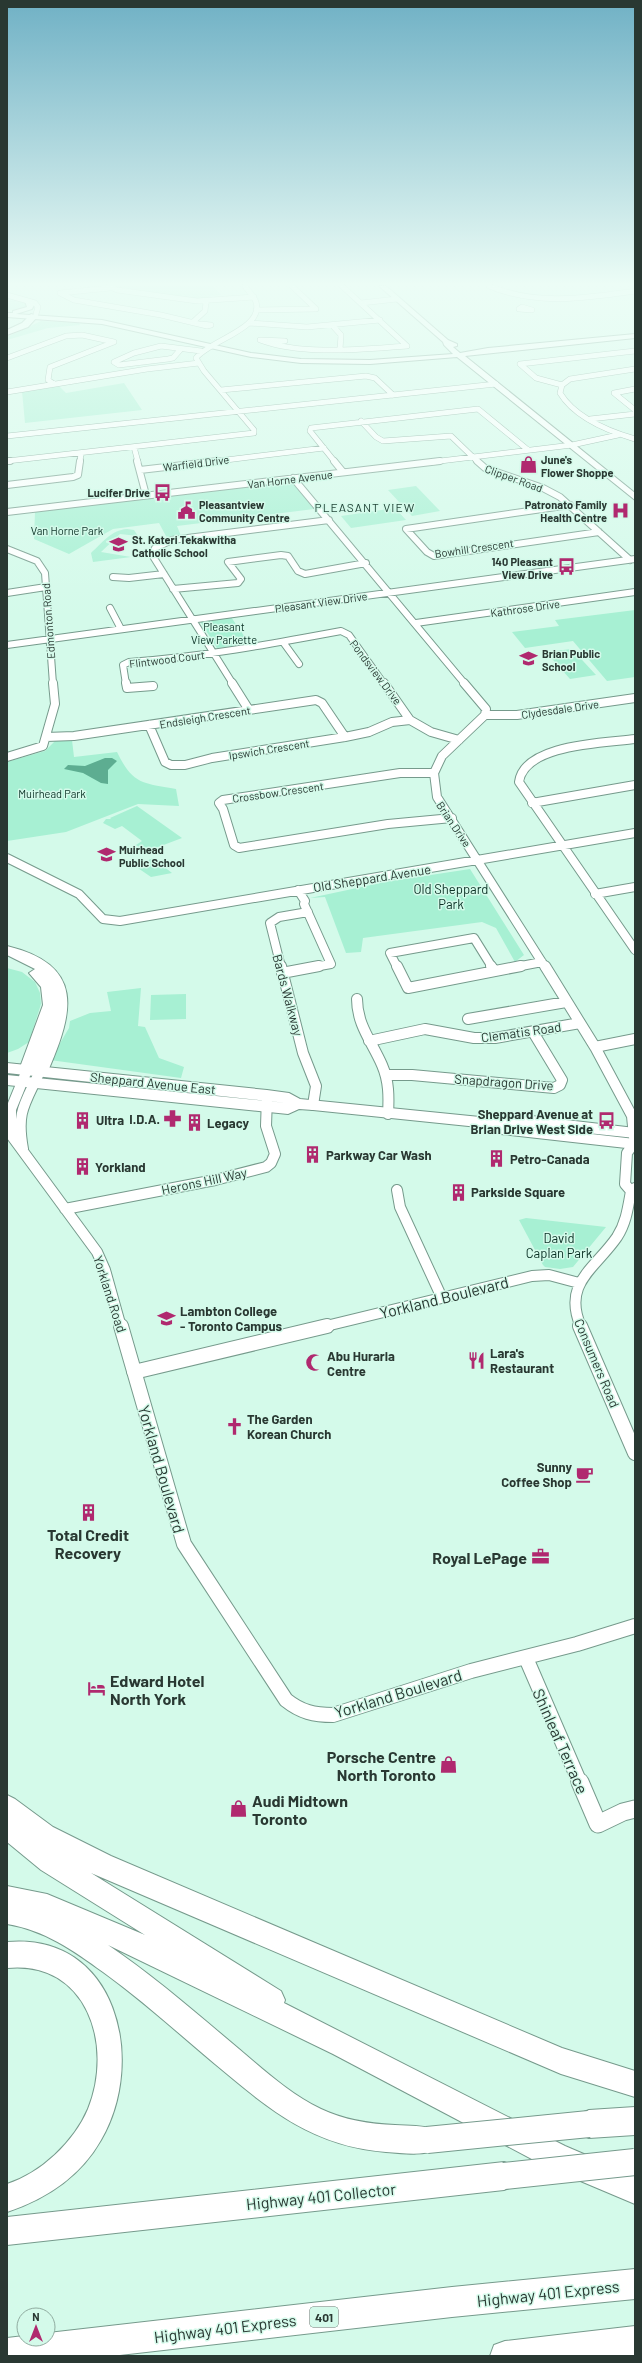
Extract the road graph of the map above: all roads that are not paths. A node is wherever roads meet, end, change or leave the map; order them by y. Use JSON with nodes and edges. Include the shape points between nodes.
{"nodes":[{"id":1,"x":226,"y":396,"type":"edge"},
{"id":2,"x":381,"y":396,"type":"edge"},
{"id":3,"x":511,"y":396,"type":"edge"},
{"id":4,"x":561,"y":396,"type":"edge"},
{"id":5,"x":618,"y":396,"type":"edge"},
{"id":6,"x":635,"y":410,"type":"edge"},
{"id":7,"x":239,"y":412,"type":"junction"},
{"id":8,"x":635,"y":414,"type":"edge"},
{"id":9,"x":590,"y":420,"type":"junction"},
{"id":10,"x":361,"y":421,"type":"junction"},
{"id":11,"x":618,"y":434,"type":"junction"},
{"id":12,"x":7,"y":436,"type":"edge"},
{"id":13,"x":635,"y":439,"type":"edge"},
{"id":14,"x":572,"y":445,"type":"junction"},
{"id":15,"x":134,"y":447,"type":"junction"},
{"id":16,"x":324,"y":448,"type":"junction"},
{"id":17,"x":528,"y":450,"type":"junction"},
{"id":18,"x":81,"y":453,"type":"junction"},
{"id":19,"x":472,"y":457,"type":"junction"},
{"id":20,"x":7,"y":461,"type":"edge"},
{"id":21,"x":140,"y":470,"type":"junction"},
{"id":22,"x":343,"y":472,"type":"junction"},
{"id":23,"x":293,"y":478,"type":"junction"},
{"id":24,"x":7,"y":485,"type":"edge"},
{"id":25,"x":146,"y":495,"type":"junction"},
{"id":26,"x":635,"y":497,"type":"edge"},
{"id":27,"x":570,"y":506,"type":"junction"},
{"id":28,"x":7,"y":512,"type":"edge"},
{"id":29,"x":329,"y":520,"type":"junction"},
{"id":30,"x":598,"y":532,"type":"junction"},
{"id":31,"x":7,"y":549,"type":"edge"},
{"id":32,"x":17,"y":554,"type":"junction"},
{"id":33,"x":7,"y":558,"type":"edge"},
{"id":34,"x":632,"y":560,"type":"edge"},
{"id":35,"x":366,"y":563,"type":"junction"},
{"id":36,"x":164,"y":574,"type":"junction"},
{"id":37,"x":114,"y":577,"type":"dead end"},
{"id":38,"x":46,"y":587,"type":"junction"},
{"id":39,"x":173,"y":589,"type":"junction"},
{"id":40,"x":635,"y":592,"type":"edge"},
{"id":41,"x":7,"y":593,"type":"edge"},
{"id":42,"x":390,"y":593,"type":"junction"},
{"id":43,"x":110,"y":608,"type":"dead end"},
{"id":44,"x":193,"y":619,"type":"junction"},
{"id":45,"x":416,"y":623,"type":"junction"},
{"id":46,"x":121,"y":629,"type":"junction"},
{"id":47,"x":49,"y":640,"type":"junction"},
{"id":48,"x":283,"y":642,"type":"junction"},
{"id":49,"x":7,"y":645,"type":"edge"},
{"id":50,"x":214,"y":653,"type":"junction"},
{"id":51,"x":299,"y":664,"type":"dead end"},
{"id":52,"x":153,"y":686,"type":"dead end"},
{"id":53,"x":635,"y":698,"type":"edge"},
{"id":54,"x":250,"y":710,"type":"junction"},
{"id":55,"x":485,"y":715,"type":"junction"},
{"id":56,"x":410,"y":720,"type":"junction"},
{"id":57,"x":149,"y":725,"type":"junction"},
{"id":58,"x":345,"y":737,"type":"junction"},
{"id":59,"x":46,"y":738,"type":"junction"},
{"id":60,"x":635,"y":739,"type":"edge"},
{"id":61,"x":459,"y":740,"type":"junction"},
{"id":62,"x":7,"y":757,"type":"edge"},
{"id":63,"x":434,"y":774,"type":"junction"},
{"id":64,"x":635,"y":786,"type":"edge"},
{"id":65,"x":532,"y":803,"type":"junction"},
{"id":66,"x":452,"y":818,"type":"junction"},
{"id":67,"x":635,"y":833,"type":"edge"},
{"id":68,"x":563,"y":846,"type":"junction"},
{"id":69,"x":7,"y":858,"type":"edge"},
{"id":70,"x":479,"y":861,"type":"junction"},
{"id":71,"x":635,"y":887,"type":"edge"},
{"id":72,"x":299,"y":892,"type":"junction"},
{"id":73,"x":595,"y":894,"type":"junction"},
{"id":74,"x":306,"y":908,"type":"junction"},
{"id":75,"x":7,"y":950,"type":"edge"},
{"id":76,"x":635,"y":950,"type":"edge"},
{"id":77,"x":7,"y":961,"type":"edge"},
{"id":78,"x":542,"y":962,"type":"junction"},
{"id":79,"x":494,"y":971,"type":"junction"},
{"id":80,"x":282,"y":973,"type":"junction"},
{"id":81,"x":357,"y":999,"type":"dead end"},
{"id":82,"x":566,"y":1002,"type":"junction"},
{"id":83,"x":468,"y":1019,"type":"dead end"},
{"id":84,"x":580,"y":1023,"type":"junction"},
{"id":85,"x":533,"y":1032,"type":"junction"},
{"id":86,"x":635,"y":1039,"type":"edge"},
{"id":87,"x":369,"y":1041,"type":"junction"},
{"id":88,"x":595,"y":1047,"type":"junction"},
{"id":89,"x":7,"y":1068,"type":"edge"},
{"id":90,"x":386,"y":1075,"type":"junction"},
{"id":91,"x":7,"y":1080,"type":"edge"},
{"id":92,"x":28,"y":1080,"type":"junction"},
{"id":93,"x":266,"y":1101,"type":"junction"},
{"id":94,"x":313,"y":1105,"type":"junction"},
{"id":95,"x":388,"y":1114,"type":"junction"},
{"id":96,"x":635,"y":1140,"type":"edge"},
{"id":97,"x":23,"y":1150,"type":"junction"},
{"id":98,"x":396,"y":1190,"type":"dead end"},
{"id":99,"x":633,"y":1190,"type":"edge"},
{"id":100,"x":65,"y":1209,"type":"junction"},
{"id":101,"x":579,"y":1283,"type":"junction"},
{"id":102,"x":442,"y":1298,"type":"junction"},
{"id":103,"x":134,"y":1372,"type":"junction"},
{"id":104,"x":635,"y":1453,"type":"edge"},
{"id":105,"x":635,"y":1626,"type":"edge"},
{"id":106,"x":526,"y":1658,"type":"junction"},
{"id":107,"x":7,"y":1807,"type":"edge"},
{"id":108,"x":635,"y":1809,"type":"edge"},
{"id":109,"x":7,"y":1826,"type":"edge"},
{"id":110,"x":7,"y":1898,"type":"edge"},
{"id":111,"x":7,"y":1912,"type":"edge"},
{"id":112,"x":7,"y":1955,"type":"edge"},
{"id":113,"x":342,"y":2046,"type":"junction"},
{"id":114,"x":635,"y":2084,"type":"edge"},
{"id":115,"x":635,"y":2121,"type":"edge"},
{"id":116,"x":635,"y":2162,"type":"edge"},
{"id":117,"x":635,"y":2190,"type":"edge"},
{"id":118,"x":7,"y":2198,"type":"edge"},
{"id":119,"x":7,"y":2231,"type":"edge"},
{"id":120,"x":635,"y":2284,"type":"edge"},
{"id":121,"x":635,"y":2341,"type":"edge"},
{"id":122,"x":9,"y":2352,"type":"edge"},
{"id":123,"x":504,"y":2356,"type":"edge"}],
"edges":[{"from":1,"to":7,"type":"street"},
{"from":2,"to":7,"type":"street"},
{"from":3,"to":14,"type":"main road"},
{"from":4,"to":9,"type":"street"},
{"from":5,"to":6,"type":"street"},
{"from":7,"to":12,"type":"street"},
{"from":7,"to":15,"type":"street","via":[[254,433]]},
{"from":8,"to":9,"type":"street"},
{"from":9,"to":11,"type":"street"},
{"from":10,"to":16,"type":"street","via":[[311,428],[310,431]]},
{"from":10,"to":17,"type":"street","via":[[478,409]]},
{"from":10,"to":19,"type":"street","name":"Clipper Road","via":[[383,441],[448,435]]},
{"from":11,"to":13,"type":"street"},
{"from":11,"to":14,"type":"street","name":"Van Horne Avenue","via":[[598,441]]},
{"from":14,"to":17,"type":"street","name":"Van Horne Avenue"},
{"from":14,"to":26,"type":"main road"},
{"from":15,"to":18,"type":"street"},
{"from":15,"to":21,"type":"street"},
{"from":16,"to":21,"type":"street","name":"Warfield Drive"},
{"from":16,"to":22,"type":"street"},
{"from":17,"to":19,"type":"street","name":"Van Horne Avenue"},
{"from":18,"to":20,"type":"street"},
{"from":18,"to":24,"type":"street","via":[[78,474],[73,477]]},
{"from":19,"to":22,"type":"street","name":"Van Horne Avenue"},
{"from":19,"to":27,"type":"street","name":"Clipper Road","via":[[485,468],[555,493]]},
{"from":21,"to":25,"type":"street"},
{"from":22,"to":23,"type":"street","name":"Van Horne Avenue"},
{"from":23,"to":25,"type":"street","name":"Van Horne Avenue"},
{"from":23,"to":29,"type":"street"},
{"from":25,"to":28,"type":"street","name":"Van Horne Avenue"},
{"from":27,"to":30,"type":"street","name":"Clipper Road"},
{"from":27,"to":30,"type":"street","name":"Bowhill Crescent","via":[[406,529],[434,556]]},
{"from":29,"to":35,"type":"street"},
{"from":29,"to":36,"type":"street","via":[[166,542],[155,548],[152,554]]},
{"from":30,"to":34,"type":"street","name":"Clipper Road"},
{"from":31,"to":32,"type":"street","name":"Edmonton Road"},
{"from":32,"to":33,"type":"street"},
{"from":32,"to":38,"type":"street","name":"Edmonton Road","via":[[42,565],[46,573]]},
{"from":34,"to":42,"type":"street","name":"Pleasant View Drive"},
{"from":35,"to":39,"type":"street","via":[[305,574],[298,572],[288,556],[228,562],[241,579],[238,583]]},
{"from":35,"to":42,"type":"street"},
{"from":36,"to":37,"type":"street"},
{"from":36,"to":39,"type":"street"},
{"from":38,"to":41,"type":"street"},
{"from":38,"to":47,"type":"street","name":"Edmonton Road"},
{"from":39,"to":44,"type":"street"},
{"from":40,"to":45,"type":"street","name":"Kathrose Drive"},
{"from":42,"to":44,"type":"street","name":"Pleasant View Drive"},
{"from":42,"to":45,"type":"street"},
{"from":43,"to":46,"type":"street"},
{"from":44,"to":46,"type":"street","name":"Pleasant View Drive"},
{"from":44,"to":50,"type":"street"},
{"from":45,"to":55,"type":"street","via":[[480,700],[486,709]]},
{"from":46,"to":47,"type":"street","name":"Pleasant View Drive"},
{"from":47,"to":49,"type":"street","name":"Pleasant View Drive"},
{"from":47,"to":59,"type":"street","name":"Edmonton Road","via":[[55,704]]},
{"from":48,"to":50,"type":"street","name":"Pondsview Drive"},
{"from":48,"to":51,"type":"street"},
{"from":48,"to":56,"type":"street","name":"Pondsview Drive","via":[[338,631],[345,632]]},
{"from":50,"to":52,"type":"street","name":"Flintwood Court","via":[[129,662],[123,665],[127,688]]},
{"from":50,"to":54,"type":"street"},
{"from":53,"to":55,"type":"street","name":"Clydesdale Drive","via":[[517,715]]},
{"from":54,"to":57,"type":"street","name":"Endsleigh Crescent"},
{"from":54,"to":58,"type":"street","name":"Endsleigh Crescent","via":[[316,700],[322,703]]},
{"from":55,"to":61,"type":"street"},
{"from":56,"to":58,"type":"street","name":"Ipswich Crescent","via":[[392,722],[369,732]]},
{"from":56,"to":61,"type":"street","name":"Pondsview Drive","via":[[431,732]]},
{"from":57,"to":58,"type":"street","name":"Ipswich Crescent","via":[[165,762],[175,766]]},
{"from":57,"to":59,"type":"street","name":"Endsleigh Crescent"},
{"from":59,"to":62,"type":"street","via":[[43,746],[37,749]]},
{"from":60,"to":65,"type":"street","via":[[551,751],[542,755],[522,770],[519,776],[519,782]]},
{"from":61,"to":63,"type":"street","via":[[442,756]]},
{"from":63,"to":66,"type":"street","name":"Brian Drive","via":[[437,797]]},
{"from":63,"to":66,"type":"street","name":"Crossbow Crescent","via":[[395,774],[223,800],[219,803],[234,845],[239,848],[388,824]]},
{"from":64,"to":65,"type":"street"},
{"from":65,"to":68,"type":"street"},
{"from":66,"to":70,"type":"street","name":"Brian Drive"},
{"from":67,"to":68,"type":"street","name":"Old Sheppard Avenue"},
{"from":68,"to":70,"type":"street","name":"Old Sheppard Avenue"},
{"from":68,"to":73,"type":"street"},
{"from":69,"to":72,"type":"street","name":"Old Sheppard Avenue","via":[[79,894],[96,914],[109,921]]},
{"from":70,"to":72,"type":"street","name":"Old Sheppard Avenue"},
{"from":70,"to":78,"type":"street","name":"Brian Drive"},
{"from":71,"to":73,"type":"street"},
{"from":72,"to":74,"type":"street","via":[[298,897]]},
{"from":73,"to":76,"type":"street"},
{"from":74,"to":80,"type":"street","name":"Bards Walkway","via":[[279,917],[270,923]]},
{"from":74,"to":80,"type":"street","via":[[331,964]]},
{"from":75,"to":92,"type":"highway","via":[[36,961],[51,973],[61,988],[63,1001],[60,1015]]},
{"from":77,"to":92,"type":"highway","via":[[31,969],[48,986],[50,995],[49,1010]]},
{"from":78,"to":79,"type":"street"},
{"from":78,"to":82,"type":"street","name":"Brian Drive"},
{"from":79,"to":79,"type":"street","via":[[408,988],[390,954],[474,938]]},
{"from":80,"to":94,"type":"street","name":"Bards Walkway","via":[[305,1060],[316,1086]]},
{"from":81,"to":87,"type":"street","via":[[356,1012]]},
{"from":82,"to":83,"type":"street"},
{"from":82,"to":84,"type":"street","name":"Brian Drive"},
{"from":84,"to":85,"type":"street","name":"Clematis Road"},
{"from":84,"to":88,"type":"street","name":"Brian Drive"},
{"from":85,"to":87,"type":"street","name":"Clematis Road","via":[[495,1038],[474,1038],[424,1029]]},
{"from":85,"to":90,"type":"street","name":"Snapdragon Drive","via":[[562,1080],[560,1085],[554,1088],[412,1075]]},
{"from":86,"to":88,"type":"street"},
{"from":87,"to":90,"type":"street"},
{"from":88,"to":96,"type":"street","name":"Brian Drive","via":[[632,1116]]},
{"from":89,"to":92,"type":"main road","name":"Sheppard Avenue East"},
{"from":90,"to":95,"type":"street","via":[[389,1094]]},
{"from":91,"to":92,"type":"main road","name":"Sheppard Avenue East"},
{"from":92,"to":93,"type":"main road","name":"Sheppard Avenue East"},
{"from":92,"to":97,"type":"street","via":[[19,1126]]},
{"from":92,"to":97,"type":"street","via":[[8,1121],[11,1135]]},
{"from":93,"to":94,"type":"main road","name":"Sheppard Avenue East","via":[[288,1109],[298,1104]]},
{"from":93,"to":100,"type":"street","name":"Herons Hill Way","via":[[266,1126],[275,1154],[266,1167],[215,1180]]},
{"from":94,"to":95,"type":"main road","name":"Sheppard Avenue East"},
{"from":95,"to":96,"type":"main road","name":"Sheppard Avenue East","via":[[491,1123],[501,1129]]},
{"from":96,"to":99,"type":"street","name":"Consumers Road","via":[[627,1153],[625,1184]]},
{"from":97,"to":100,"type":"street","name":"Yorkland Road"},
{"from":98,"to":102,"type":"street","via":[[400,1207]]},
{"from":99,"to":101,"type":"street","name":"Consumers Road","via":[[627,1217],[617,1237]]},
{"from":100,"to":103,"type":"street","name":"Yorkland Road","via":[[97,1252],[105,1270]]},
{"from":101,"to":102,"type":"street","name":"Yorkland Boulevard","via":[[550,1275],[532,1276]]},
{"from":101,"to":104,"type":"street","name":"Consumers Road","via":[[574,1297],[576,1316]]},
{"from":102,"to":103,"type":"street","name":"Yorkland Boulevard"},
{"from":103,"to":106,"type":"street","name":"Yorkland Boulevard","via":[[184,1544],[286,1700],[298,1710],[314,1716],[332,1715],[471,1671]]},
{"from":105,"to":106,"type":"street","name":"Yorkland Boulevard"},
{"from":106,"to":108,"type":"street","name":"Shinleaf Terrace","via":[[598,1824]]},
{"from":107,"to":114,"type":"highway","via":[[44,1836],[102,1865],[561,2061]]},
{"from":109,"to":113,"type":"highway","via":[[50,1861]]},
{"from":110,"to":113,"type":"highway","via":[[47,1906],[78,1918]]},
{"from":111,"to":115,"type":"highway","bridge":true,"via":[[43,1920],[71,1934],[132,1976],[280,2102],[313,2120],[351,2133],[390,2140],[427,2140]]},
{"from":112,"to":118,"type":"highway","via":[[36,1955],[57,1962],[73,1972],[89,1987],[99,2004],[108,2025],[110,2048],[104,2095],[93,2129],[77,2151],[55,2173]]},
{"from":113,"to":117,"type":"highway","via":[[555,2156]]},
{"from":116,"to":119,"type":"highway","name":"Highway 401 Collector","bridge":true},
{"from":120,"to":122,"type":"highway","name":"Highway 401 Express","number":"401"},
{"from":121,"to":123,"type":"highway"}]}
